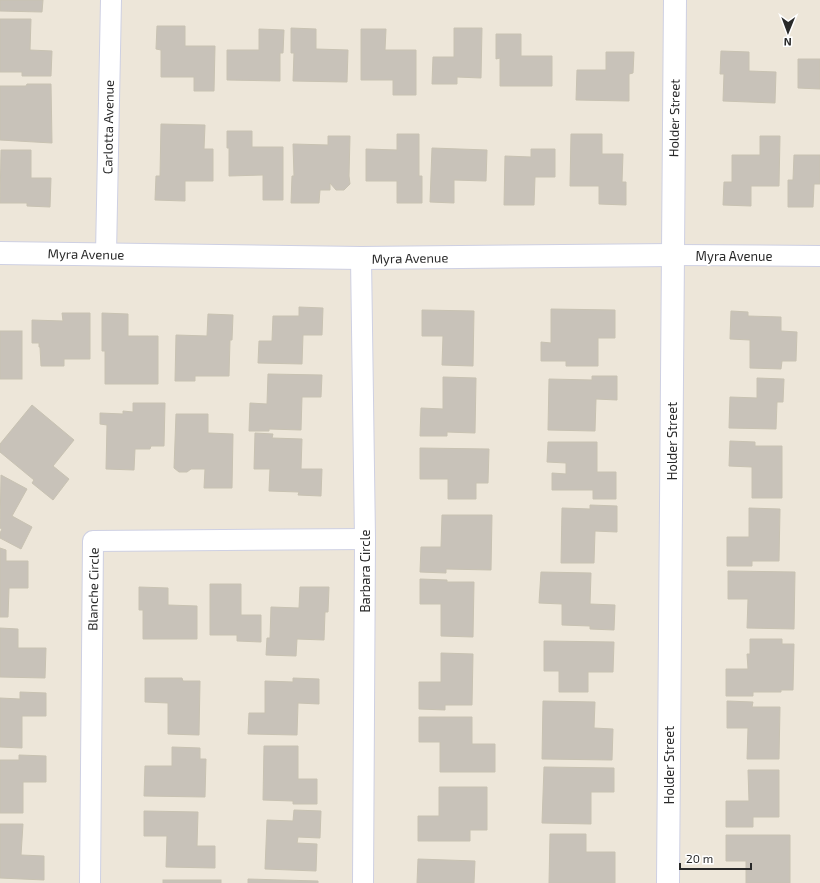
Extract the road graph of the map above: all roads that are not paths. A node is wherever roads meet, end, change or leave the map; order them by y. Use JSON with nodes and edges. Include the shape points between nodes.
{"nodes":[{"id":1,"x":111,"y":0,"type":"edge"},
{"id":2,"x":675,"y":0,"type":"edge"},
{"id":3,"x":0,"y":253,"type":"edge"},
{"id":4,"x":106,"y":254,"type":"junction"},
{"id":5,"x":673,"y":255,"type":"junction"},
{"id":6,"x":820,"y":256,"type":"edge"},
{"id":7,"x":361,"y":258,"type":"junction"},
{"id":8,"x":365,"y":539,"type":"junction"},
{"id":9,"x":90,"y":883,"type":"edge"},
{"id":10,"x":363,"y":883,"type":"edge"},
{"id":11,"x":668,"y":883,"type":"edge"}],
"edges":[{"from":1,"to":4,"type":"street","name":"Carlotta Avenue"},
{"from":2,"to":5,"type":"street","name":"Holder Street"},
{"from":3,"to":4,"type":"street","name":"Myra Avenue"},
{"from":4,"to":7,"type":"street","name":"Myra Avenue"},
{"from":5,"to":6,"type":"street","name":"Myra Avenue"},
{"from":5,"to":7,"type":"street","name":"Myra Avenue"},
{"from":5,"to":11,"type":"street","name":"Holder Street"},
{"from":7,"to":8,"type":"street","name":"Barbara Circle"},
{"from":8,"to":9,"type":"street","name":"Blanche Circle","via":[[93,541]]},
{"from":8,"to":10,"type":"street","name":"Barbara Circle"}]}
